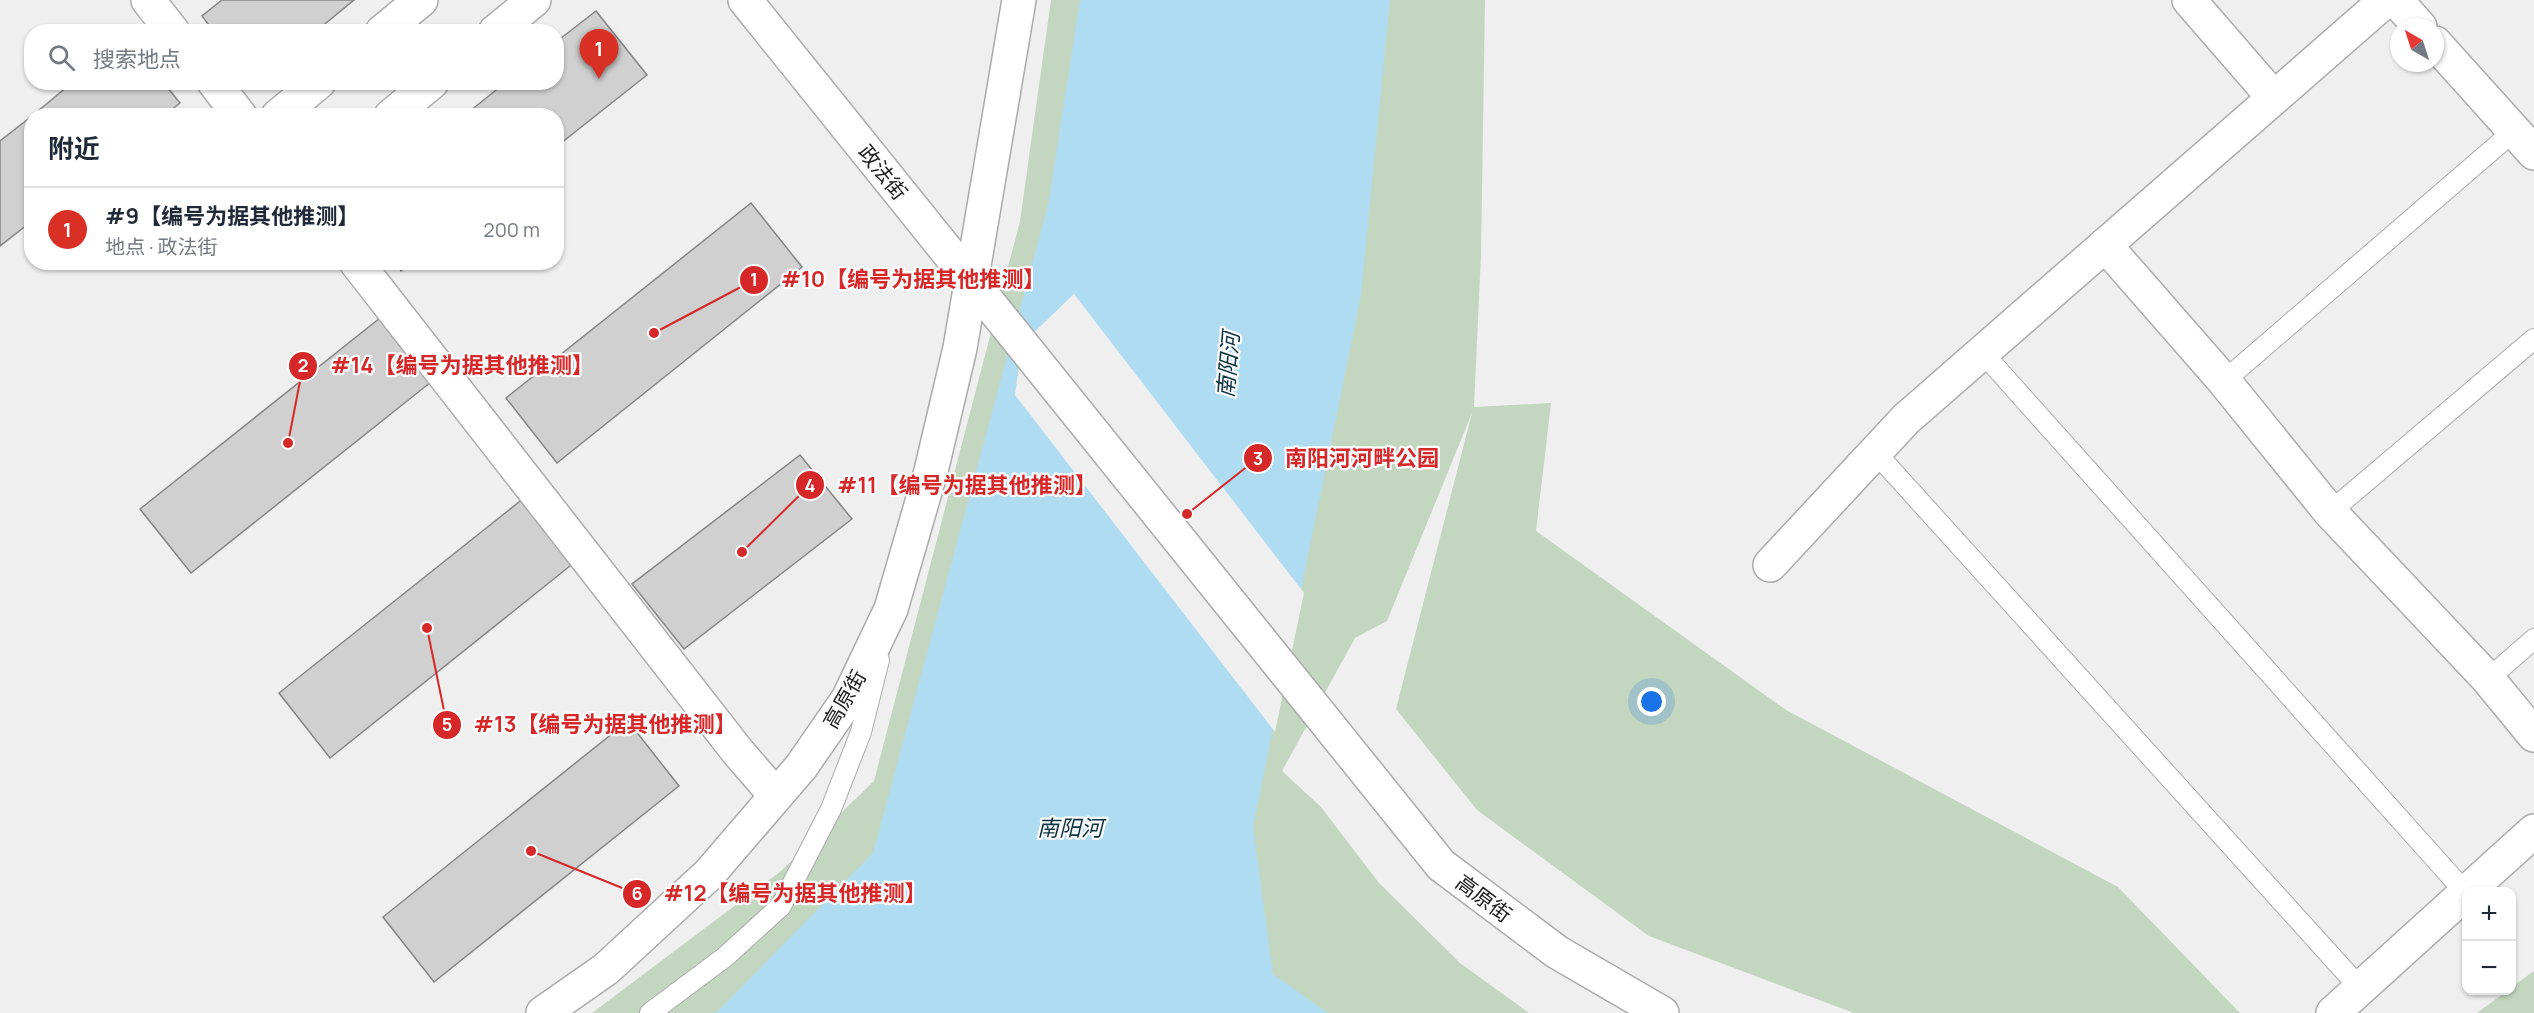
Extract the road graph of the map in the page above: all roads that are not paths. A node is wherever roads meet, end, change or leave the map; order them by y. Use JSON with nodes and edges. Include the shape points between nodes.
{"nodes":[{"id":1,"x":148,"y":0,"type":"edge"},
{"id":2,"x":421,"y":0,"type":"edge"},
{"id":3,"x":534,"y":0,"type":"edge"},
{"id":4,"x":745,"y":0,"type":"edge"},
{"id":5,"x":1019,"y":0,"type":"edge"},
{"id":6,"x":2189,"y":0,"type":"edge"},
{"id":7,"x":2386,"y":0,"type":"edge"},
{"id":8,"x":2396,"y":0,"type":"edge"},
{"id":9,"x":2412,"y":18,"type":"edge"},
{"id":10,"x":167,"y":24,"type":"edge"},
{"id":11,"x":392,"y":24,"type":"edge"},
{"id":12,"x":505,"y":24,"type":"edge"},
{"id":13,"x":2444,"y":53,"type":"edge"},
{"id":14,"x":220,"y":90,"type":"edge"},
{"id":15,"x":310,"y":90,"type":"edge"},
{"id":16,"x":422,"y":90,"type":"edge"},
{"id":17,"x":2274,"y":98,"type":"junction"},
{"id":18,"x":234,"y":108,"type":"edge"},
{"id":19,"x":288,"y":108,"type":"edge"},
{"id":20,"x":401,"y":108,"type":"edge"},
{"id":21,"x":2524,"y":142,"type":"edge"},
{"id":22,"x":2105,"y":245,"type":"junction"},
{"id":23,"x":362,"y":270,"type":"edge"},
{"id":24,"x":972,"y":282,"type":"junction"},
{"id":25,"x":2534,"y":339,"type":"edge"},
{"id":26,"x":1022,"y":344,"type":"joint"},
{"id":27,"x":1982,"y":352,"type":"junction"},
{"id":28,"x":2224,"y":381,"type":"junction"},
{"id":29,"x":1875,"y":452,"type":"junction"},
{"id":30,"x":2330,"y":512,"type":"junction"},
{"id":31,"x":1770,"y":565,"type":"dead end"},
{"id":32,"x":891,"y":609,"type":"junction"},
{"id":33,"x":2534,"y":639,"type":"edge"},
{"id":34,"x":2488,"y":679,"type":"junction"},
{"id":35,"x":2534,"y":735,"type":"edge"},
{"id":36,"x":776,"y":796,"type":"junction"},
{"id":37,"x":2534,"y":831,"type":"edge"},
{"id":38,"x":2471,"y":887,"type":"edge"},
{"id":39,"x":2462,"y":889,"type":"edge"},
{"id":40,"x":2462,"y":895,"type":"edge"},
{"id":41,"x":2360,"y":988,"type":"junction"},
{"id":42,"x":543,"y":1013,"type":"edge"},
{"id":43,"x":650,"y":1013,"type":"edge"},
{"id":44,"x":1662,"y":1013,"type":"edge"},
{"id":45,"x":2333,"y":1013,"type":"edge"}],
"edges":[{"from":1,"to":10,"type":"street"},
{"from":2,"to":11,"type":"street"},
{"from":3,"to":12,"type":"street"},
{"from":4,"to":24,"type":"street","name":"政法街"},
{"from":5,"to":24,"type":"street","name":"高原街"},
{"from":6,"to":17,"type":"street"},
{"from":7,"to":17,"type":"street"},
{"from":8,"to":9,"type":"street"},
{"from":13,"to":21,"type":"street"},
{"from":14,"to":18,"type":"street"},
{"from":15,"to":19,"type":"street"},
{"from":16,"to":20,"type":"street"},
{"from":17,"to":22,"type":"street"},
{"from":21,"to":28,"type":"lane"},
{"from":22,"to":27,"type":"street"},
{"from":22,"to":28,"type":"street"},
{"from":23,"to":36,"type":"street"},
{"from":24,"to":26,"type":"street","name":"政法街"},
{"from":24,"to":32,"type":"street","name":"高原街","via":[[931,471]]},
{"from":25,"to":30,"type":"lane"},
{"from":26,"to":44,"type":"street","name":"高原街","via":[[1441,865],[1557,952]]},
{"from":27,"to":29,"type":"street"},
{"from":27,"to":39,"type":"lane"},
{"from":28,"to":30,"type":"street"},
{"from":29,"to":31,"type":"street"},
{"from":29,"to":41,"type":"lane"},
{"from":30,"to":34,"type":"street"},
{"from":32,"to":36,"type":"street","name":"高原街","via":[[848,699]]},
{"from":32,"to":43,"type":"lane","via":[[861,732],[831,809],[781,906],[724,957]]},
{"from":33,"to":34,"type":"lane"},
{"from":34,"to":35,"type":"street"},
{"from":36,"to":42,"type":"street","name":"高原街","via":[[709,874],[606,969]]},
{"from":37,"to":38,"type":"street"},
{"from":40,"to":41,"type":"street"},
{"from":41,"to":45,"type":"street"}]}
